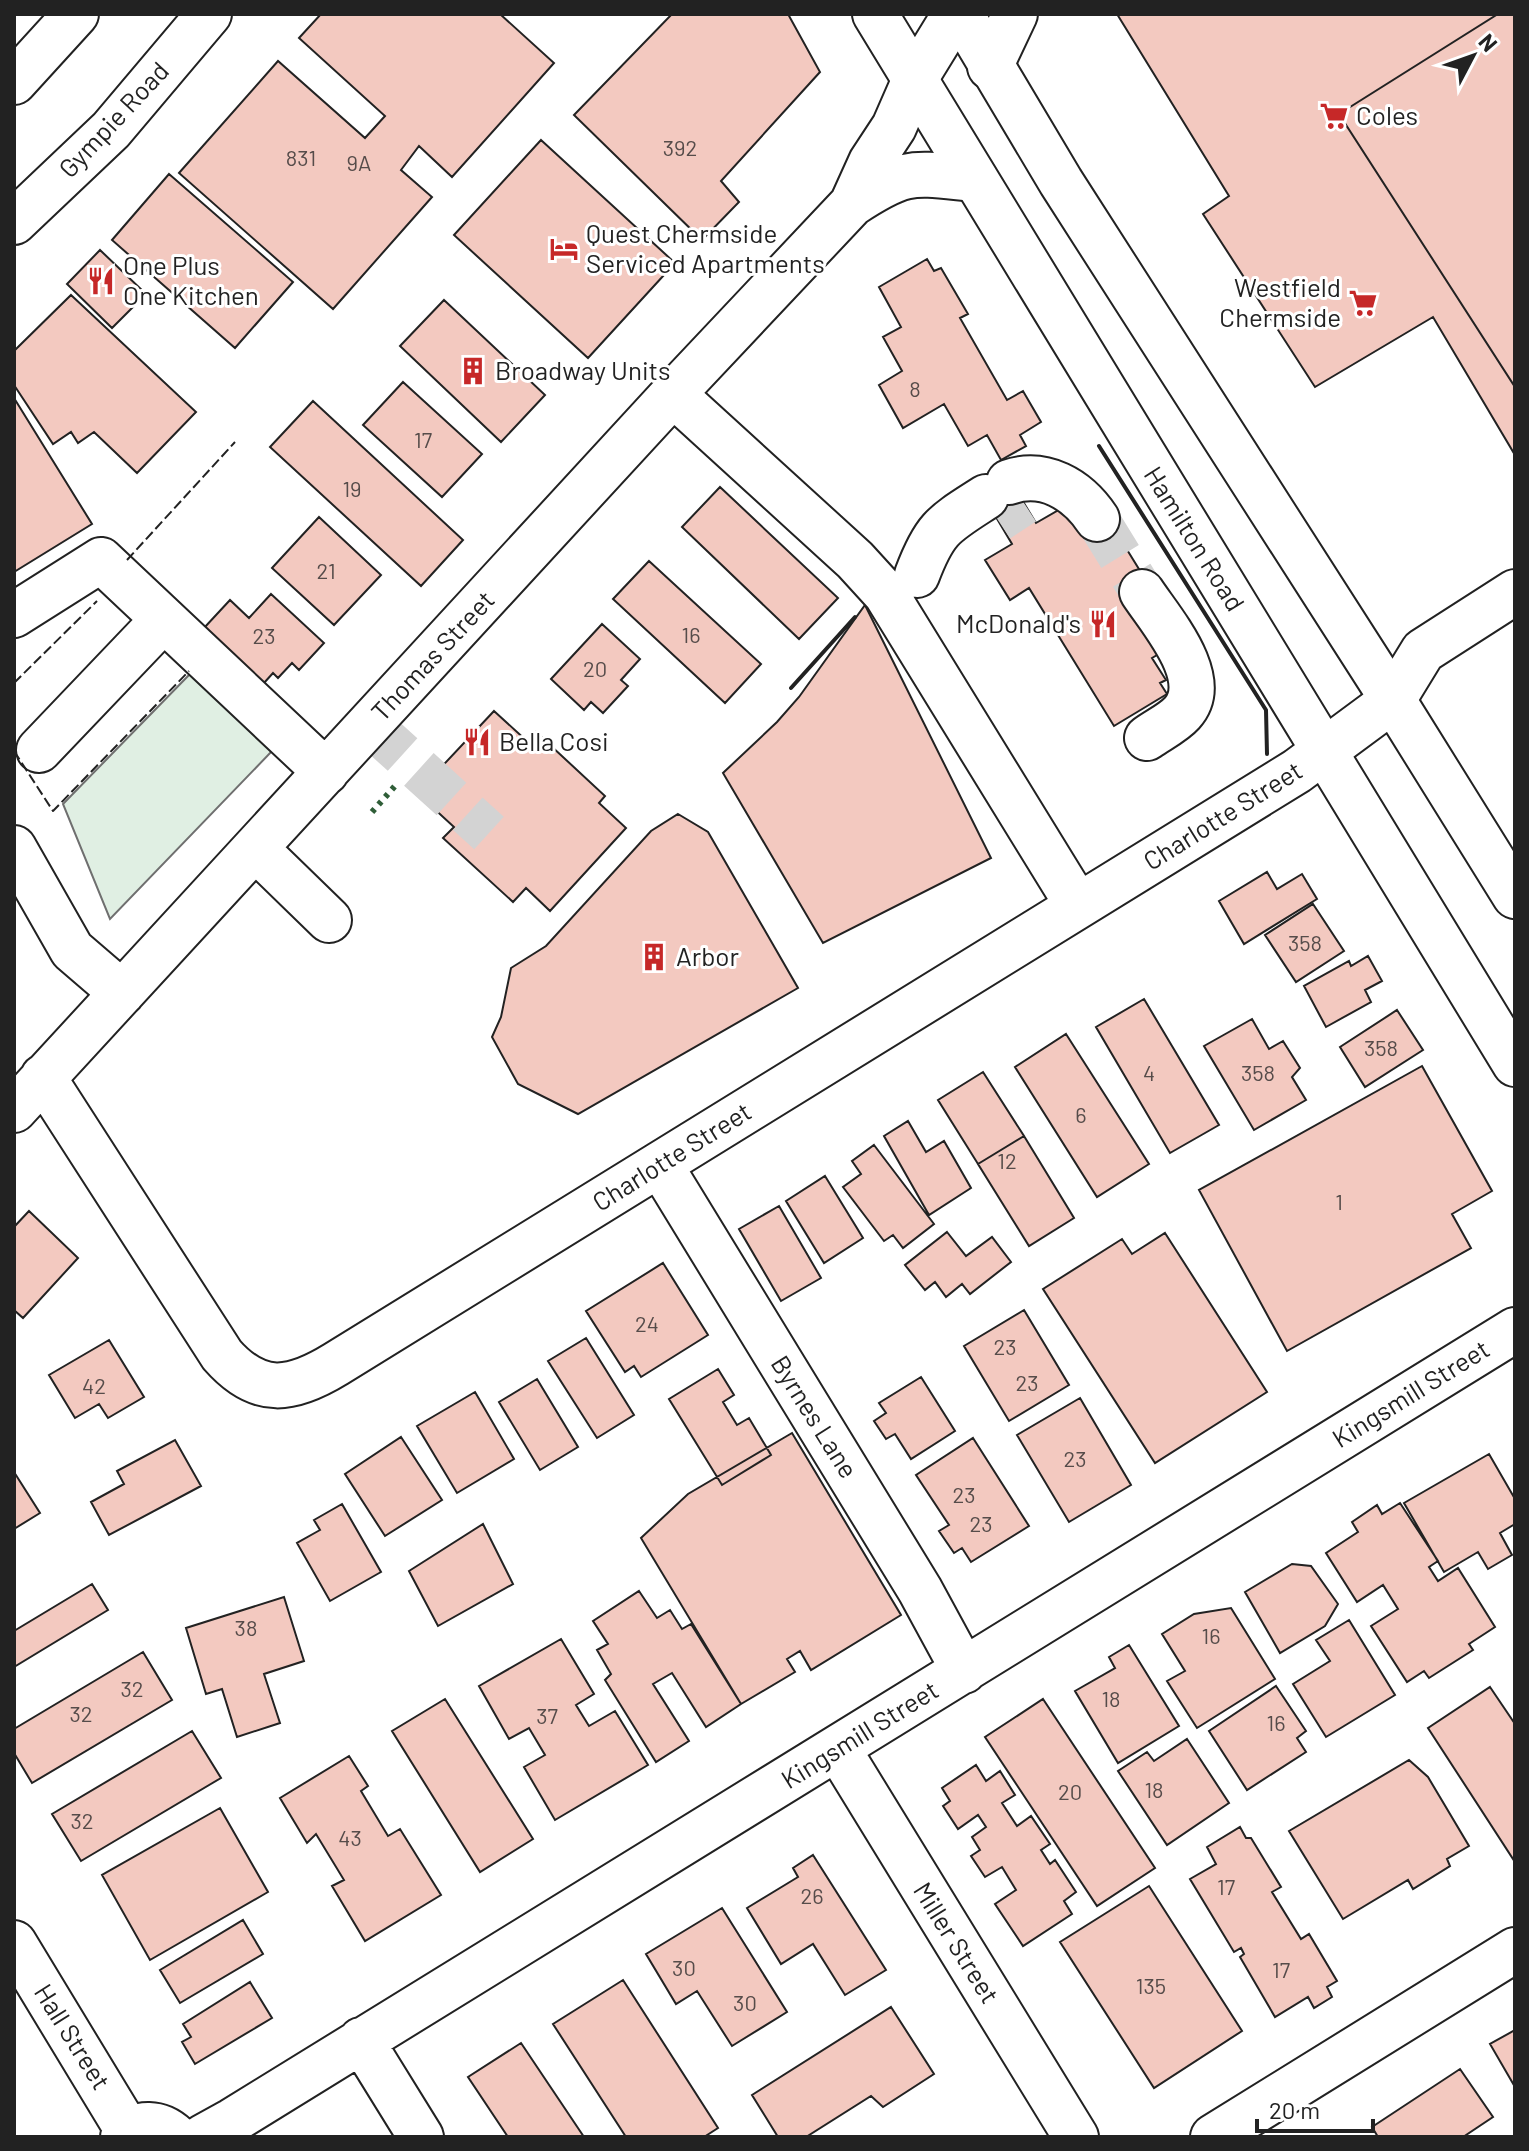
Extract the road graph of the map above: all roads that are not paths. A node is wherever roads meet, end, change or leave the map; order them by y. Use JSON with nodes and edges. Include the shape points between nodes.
{"nodes":[{"id":1,"x":76,"y":14,"type":"edge"},
{"id":2,"x":209,"y":14,"type":"edge"},
{"id":3,"x":875,"y":14,"type":"edge"},
{"id":4,"x":958,"y":14,"type":"edge"},
{"id":5,"x":1015,"y":14,"type":"edge"},
{"id":6,"x":990,"y":67,"type":"junction"},
{"id":7,"x":915,"y":79,"type":"junction"},
{"id":8,"x":14,"y":82,"type":"edge"},
{"id":9,"x":975,"y":179,"type":"junction"},
{"id":10,"x":852,"y":204,"type":"junction"},
{"id":11,"x":14,"y":222,"type":"edge"},
{"id":12,"x":673,"y":394,"type":"junction"},
{"id":13,"x":1097,"y":519,"type":"tunnel mouth"},
{"id":14,"x":933,"y":565,"type":"dead end"},
{"id":15,"x":1142,"y":592,"type":"tunnel mouth"},
{"id":16,"x":1515,"y":592,"type":"edge"},
{"id":17,"x":14,"y":615,"type":"edge"},
{"id":18,"x":163,"y":620,"type":"junction"},
{"id":19,"x":1393,"y":700,"type":"junction"},
{"id":20,"x":1147,"y":738,"type":"dead end"},
{"id":21,"x":39,"y":750,"type":"dead end"},
{"id":22,"x":1324,"y":751,"type":"junction"},
{"id":23,"x":326,"y":772,"type":"junction"},
{"id":24,"x":14,"y":848,"type":"edge"},
{"id":25,"x":256,"y":849,"type":"junction"},
{"id":26,"x":1515,"y":896,"type":"edge"},
{"id":27,"x":1078,"y":906,"type":"junction"},
{"id":28,"x":329,"y":920,"type":"dead end"},
{"id":29,"x":122,"y":993,"type":"junction"},
{"id":30,"x":1515,"y":1064,"type":"edge"},
{"id":31,"x":43,"y":1077,"type":"junction"},
{"id":32,"x":14,"y":1110,"type":"edge"},
{"id":33,"x":660,"y":1165,"type":"junction"},
{"id":34,"x":1515,"y":1330,"type":"edge"},
{"id":35,"x":964,"y":1671,"type":"junction"},
{"id":36,"x":838,"y":1749,"type":"junction"},
{"id":37,"x":14,"y":1943,"type":"edge"},
{"id":38,"x":1515,"y":1950,"type":"edge"},
{"id":39,"x":361,"y":2040,"type":"junction"},
{"id":40,"x":125,"y":2134,"type":"edge"},
{"id":41,"x":176,"y":2137,"type":"edge"},
{"id":42,"x":203,"y":2137,"type":"edge"},
{"id":43,"x":421,"y":2137,"type":"edge"},
{"id":44,"x":1076,"y":2137,"type":"edge"},
{"id":45,"x":1213,"y":2137,"type":"edge"}],
"edges":[{"from":1,"to":8,"type":"main road"},
{"from":2,"to":11,"type":"main road","name":"Gympie Road","via":[[111,130]]},
{"from":3,"to":7,"type":"main road","name":"Hamilton Road"},
{"from":4,"to":6,"type":"main road"},
{"from":4,"to":7,"type":"main road","name":"Thomas Street"},
{"from":5,"to":6,"type":"main road"},
{"from":6,"to":19,"type":"main road"},
{"from":7,"to":9,"type":"main road","name":"Hamilton Road"},
{"from":7,"to":10,"type":"main road","name":"Thomas Street"},
{"from":9,"to":10,"type":"main road","name":"Thomas Street","via":[[903,175]]},
{"from":9,"to":22,"type":"main road","name":"Hamilton Road"},
{"from":10,"to":12,"type":"main road","name":"Thomas Street"},
{"from":12,"to":23,"type":"main road","name":"Thomas Street"},
{"from":12,"to":27,"type":"main road","via":[[886,594]]},
{"from":13,"to":14,"type":"main road","via":[[1083,501],[1016,498]]},
{"from":15,"to":20,"type":"main road","via":[[1186,660],[1193,684],[1182,713]]},
{"from":16,"to":19,"type":"main road","via":[[1423,651]]},
{"from":17,"to":18,"type":"main road","via":[[101,560]]},
{"from":18,"to":21,"type":"main road"},
{"from":18,"to":23,"type":"main road"},
{"from":19,"to":22,"type":"main road","name":"Charlotte Street"},
{"from":19,"to":26,"type":"main road"},
{"from":22,"to":27,"type":"main road","name":"Charlotte Street"},
{"from":22,"to":30,"type":"main road","name":"Hamilton Road"},
{"from":23,"to":25,"type":"main road","name":"Thomas Street"},
{"from":24,"to":29,"type":"main road","via":[[72,950]]},
{"from":25,"to":28,"type":"main road"},
{"from":25,"to":29,"type":"main road","name":"Thomas Street"},
{"from":27,"to":33,"type":"main road","name":"Charlotte Street"},
{"from":29,"to":31,"type":"main road","name":"Thomas Street"},
{"from":31,"to":32,"type":"main road","name":"Thomas Street"},
{"from":31,"to":33,"type":"main road","name":"Charlotte Street","via":[[222,1355],[262,1385],[316,1377]]},
{"from":33,"to":35,"type":"main road","name":"Byrnes Lane"},
{"from":34,"to":35,"type":"main road","name":"Kingsmill Street"},
{"from":35,"to":36,"type":"main road","name":"Kingsmill Street"},
{"from":36,"to":39,"type":"main road","name":"Kingsmill Street"},
{"from":36,"to":44,"type":"main road","name":"Miller Street"},
{"from":37,"to":40,"type":"main road","name":"Hall Street"},
{"from":38,"to":45,"type":"main road"},
{"from":39,"to":42,"type":"main road","name":"Kingsmill Street"},
{"from":39,"to":43,"type":"main road"},
{"from":40,"to":41,"type":"main road","via":[[149,2125]]}]}
